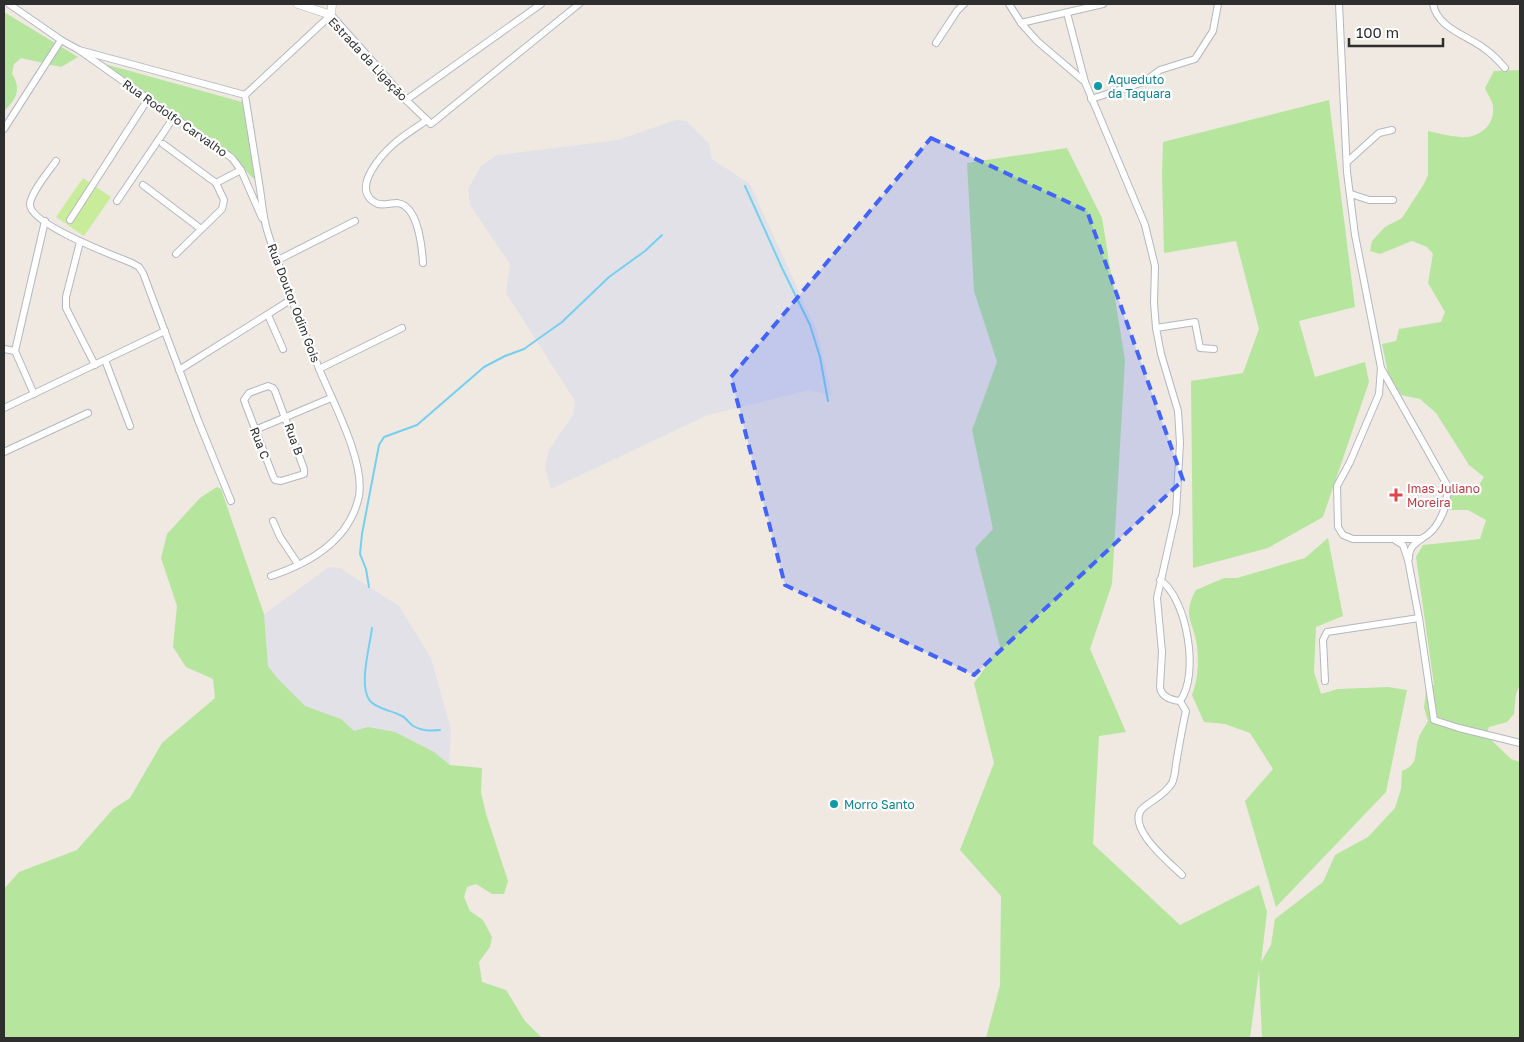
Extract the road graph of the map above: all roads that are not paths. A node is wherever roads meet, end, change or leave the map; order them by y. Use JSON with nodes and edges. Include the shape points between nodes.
{"nodes":[{"id":1,"x":9,"y":4,"type":"edge"},
{"id":2,"x":298,"y":4,"type":"edge"},
{"id":3,"x":332,"y":4,"type":"edge"},
{"id":4,"x":541,"y":4,"type":"edge"},
{"id":5,"x":579,"y":4,"type":"edge"},
{"id":6,"x":964,"y":4,"type":"edge"},
{"id":7,"x":1009,"y":4,"type":"edge"},
{"id":8,"x":1103,"y":4,"type":"edge"},
{"id":9,"x":1218,"y":4,"type":"edge"},
{"id":10,"x":1338,"y":4,"type":"edge"},
{"id":11,"x":1433,"y":4,"type":"edge"},
{"id":12,"x":1067,"y":13,"type":"junction"},
{"id":13,"x":330,"y":15,"type":"junction"},
{"id":14,"x":1021,"y":23,"type":"junction"},
{"id":15,"x":62,"y":40,"type":"junction"},
{"id":16,"x":936,"y":43,"type":"dead end"},
{"id":17,"x":78,"y":50,"type":"junction"},
{"id":18,"x":1506,"y":68,"type":"dead end"},
{"id":19,"x":1085,"y":82,"type":"junction"},
{"id":20,"x":246,"y":95,"type":"junction"},
{"id":21,"x":1090,"y":96,"type":"junction"},
{"id":22,"x":148,"y":99,"type":"junction"},
{"id":23,"x":406,"y":100,"type":"junction"},
{"id":24,"x":174,"y":117,"type":"junction"},
{"id":25,"x":429,"y":122,"type":"junction"},
{"id":26,"x":4,"y":129,"type":"edge"},
{"id":27,"x":1392,"y":130,"type":"dead end"},
{"id":28,"x":163,"y":144,"type":"dead end"},
{"id":29,"x":56,"y":161,"type":"dead end"},
{"id":30,"x":1347,"y":162,"type":"junction"},
{"id":31,"x":241,"y":170,"type":"junction"},
{"id":32,"x":216,"y":182,"type":"junction"},
{"id":33,"x":143,"y":186,"type":"dead end"},
{"id":34,"x":1351,"y":194,"type":"junction"},
{"id":35,"x":1393,"y":200,"type":"dead end"},
{"id":36,"x":117,"y":201,"type":"dead end"},
{"id":37,"x":70,"y":220,"type":"dead end"},
{"id":38,"x":45,"y":221,"type":"junction"},
{"id":39,"x":355,"y":221,"type":"dead end"},
{"id":40,"x":266,"y":228,"type":"junction"},
{"id":41,"x":201,"y":229,"type":"junction"},
{"id":42,"x":80,"y":242,"type":"junction"},
{"id":43,"x":176,"y":254,"type":"dead end"},
{"id":44,"x":278,"y":260,"type":"junction"},
{"id":45,"x":423,"y":263,"type":"dead end"},
{"id":46,"x":292,"y":300,"type":"junction"},
{"id":47,"x":268,"y":315,"type":"junction"},
{"id":48,"x":402,"y":328,"type":"dead end"},
{"id":49,"x":1156,"y":328,"type":"junction"},
{"id":50,"x":165,"y":332,"type":"junction"},
{"id":51,"x":1214,"y":348,"type":"dead end"},
{"id":52,"x":4,"y":349,"type":"edge"},
{"id":53,"x":283,"y":349,"type":"dead end"},
{"id":54,"x":15,"y":351,"type":"junction"},
{"id":55,"x":105,"y":360,"type":"junction"},
{"id":56,"x":95,"y":365,"type":"junction"},
{"id":57,"x":319,"y":368,"type":"junction"},
{"id":58,"x":1381,"y":368,"type":"junction"},
{"id":59,"x":179,"y":370,"type":"junction"},
{"id":60,"x":34,"y":394,"type":"junction"},
{"id":61,"x":331,"y":398,"type":"junction"},
{"id":62,"x":244,"y":400,"type":"joint"},
{"id":63,"x":4,"y":408,"type":"edge"},
{"id":64,"x":88,"y":413,"type":"dead end"},
{"id":65,"x":286,"y":417,"type":"junction"},
{"id":66,"x":130,"y":426,"type":"dead end"},
{"id":67,"x":255,"y":430,"type":"junction"},
{"id":68,"x":4,"y":452,"type":"edge"},
{"id":69,"x":281,"y":481,"type":"joint"},
{"id":70,"x":231,"y":501,"type":"dead end"},
{"id":71,"x":273,"y":521,"type":"dead end"},
{"id":72,"x":1394,"y":539,"type":"junction"},
{"id":73,"x":1421,"y":539,"type":"junction"},
{"id":74,"x":1408,"y":560,"type":"junction"},
{"id":75,"x":298,"y":564,"type":"junction"},
{"id":76,"x":271,"y":576,"type":"dead end"},
{"id":77,"x":1160,"y":580,"type":"junction"},
{"id":78,"x":1419,"y":618,"type":"junction"},
{"id":79,"x":1326,"y":681,"type":"dead end"},
{"id":80,"x":1180,"y":701,"type":"junction"},
{"id":81,"x":1520,"y":743,"type":"edge"},
{"id":82,"x":1182,"y":875,"type":"dead end"}],
"edges":[{"from":1,"to":15,"type":"street"},
{"from":2,"to":13,"type":"street","name":"Estrada da Ligação"},
{"from":3,"to":13,"type":"street"},
{"from":4,"to":23,"type":"street"},
{"from":5,"to":25,"type":"street"},
{"from":6,"to":16,"type":"street"},
{"from":7,"to":14,"type":"street"},
{"from":8,"to":12,"type":"street"},
{"from":9,"to":21,"type":"street","via":[[1214,31],[1195,59],[1160,70],[1144,82]]},
{"from":10,"to":30,"type":"street"},
{"from":11,"to":18,"type":"street","via":[[1441,20],[1486,50]]},
{"from":12,"to":14,"type":"street"},
{"from":12,"to":19,"type":"street"},
{"from":13,"to":20,"type":"street"},
{"from":13,"to":23,"type":"street","name":"Estrada da Ligação"},
{"from":14,"to":19,"type":"street","via":[[1043,47]]},
{"from":15,"to":17,"type":"street"},
{"from":15,"to":26,"type":"street"},
{"from":17,"to":20,"type":"street"},
{"from":17,"to":22,"type":"street","name":"Rua Rodolfo Carvalho"},
{"from":19,"to":21,"type":"street"},
{"from":20,"to":40,"type":"street","name":"Rua Doutor Odim Gois"},
{"from":21,"to":49,"type":"street","via":[[1145,225],[1155,266]]},
{"from":22,"to":24,"type":"street","name":"Rua Rodolfo Carvalho"},
{"from":22,"to":37,"type":"street"},
{"from":23,"to":25,"type":"street","name":"Estrada da Ligação"},
{"from":24,"to":31,"type":"street","name":"Rua Rodolfo Carvalho","via":[[232,158]]},
{"from":24,"to":36,"type":"street"},
{"from":25,"to":45,"type":"street","via":[[396,142],[381,156],[366,185],[374,203],[397,203],[408,209],[422,241]]},
{"from":27,"to":30,"type":"street","via":[[1379,133]]},
{"from":28,"to":32,"type":"street"},
{"from":29,"to":38,"type":"street","via":[[30,202],[33,212]]},
{"from":30,"to":34,"type":"street"},
{"from":31,"to":32,"type":"street"},
{"from":31,"to":40,"type":"street","name":"Rua Rodolfo Carvalho"},
{"from":32,"to":41,"type":"street","via":[[224,205]]},
{"from":33,"to":41,"type":"street"},
{"from":34,"to":35,"type":"street","via":[[1369,200]]},
{"from":34,"to":58,"type":"street"},
{"from":38,"to":42,"type":"street"},
{"from":38,"to":54,"type":"street"},
{"from":39,"to":44,"type":"street"},
{"from":40,"to":44,"type":"street","name":"Rua Doutor Odim Gois"},
{"from":41,"to":43,"type":"street"},
{"from":42,"to":50,"type":"street","via":[[139,267]]},
{"from":42,"to":56,"type":"street","via":[[66,308]]},
{"from":44,"to":46,"type":"street","name":"Rua Doutor Odim Gois"},
{"from":46,"to":47,"type":"street"},
{"from":46,"to":57,"type":"street","name":"Rua Doutor Odim Gois"},
{"from":47,"to":53,"type":"street"},
{"from":47,"to":59,"type":"street"},
{"from":48,"to":57,"type":"street"},
{"from":49,"to":51,"type":"street","via":[[1195,322],[1200,348]]},
{"from":49,"to":77,"type":"street","via":[[1178,411],[1180,443],[1176,513]]},
{"from":50,"to":55,"type":"street"},
{"from":50,"to":59,"type":"street"},
{"from":52,"to":54,"type":"street"},
{"from":54,"to":60,"type":"street"},
{"from":55,"to":56,"type":"street"},
{"from":55,"to":66,"type":"street"},
{"from":56,"to":60,"type":"street"},
{"from":57,"to":61,"type":"street","name":"Rua Doutor Odim Gois"},
{"from":58,"to":72,"type":"street","via":[[1379,394],[1337,486],[1338,527],[1343,535],[1353,539]]},
{"from":58,"to":73,"type":"street","via":[[1447,486],[1447,498],[1438,521],[1431,534]]},
{"from":59,"to":70,"type":"street"},
{"from":60,"to":63,"type":"street"},
{"from":61,"to":65,"type":"street"},
{"from":61,"to":75,"type":"street","name":"Rua Doutor Odim Gois","via":[[359,469],[359,495],[345,530],[318,554]]},
{"from":62,"to":65,"type":"street","name":"Rua B","via":[[249,393],[268,386],[273,388]]},
{"from":62,"to":67,"type":"street","name":"Rua C"},
{"from":64,"to":68,"type":"street"},
{"from":65,"to":67,"type":"street"},
{"from":65,"to":69,"type":"street","name":"Rua B","via":[[304,471]]},
{"from":67,"to":69,"type":"street","name":"Rua C","via":[[275,480]]},
{"from":71,"to":75,"type":"street"},
{"from":72,"to":73,"type":"street"},
{"from":72,"to":74,"type":"street","via":[[1403,545]]},
{"from":73,"to":74,"type":"street","via":[[1410,548]]},
{"from":74,"to":78,"type":"street"},
{"from":75,"to":76,"type":"street","name":"Rua Doutor Odim Gois"},
{"from":77,"to":80,"type":"street","via":[[1167,584],[1177,604],[1191,658],[1185,695]]},
{"from":77,"to":80,"type":"street","via":[[1157,598],[1162,652],[1160,692]]},
{"from":78,"to":79,"type":"street","via":[[1327,632],[1323,640]]},
{"from":78,"to":81,"type":"street","via":[[1434,720]]},
{"from":80,"to":82,"type":"street","via":[[1186,711],[1172,783],[1142,809],[1137,820],[1143,834]]}]}
